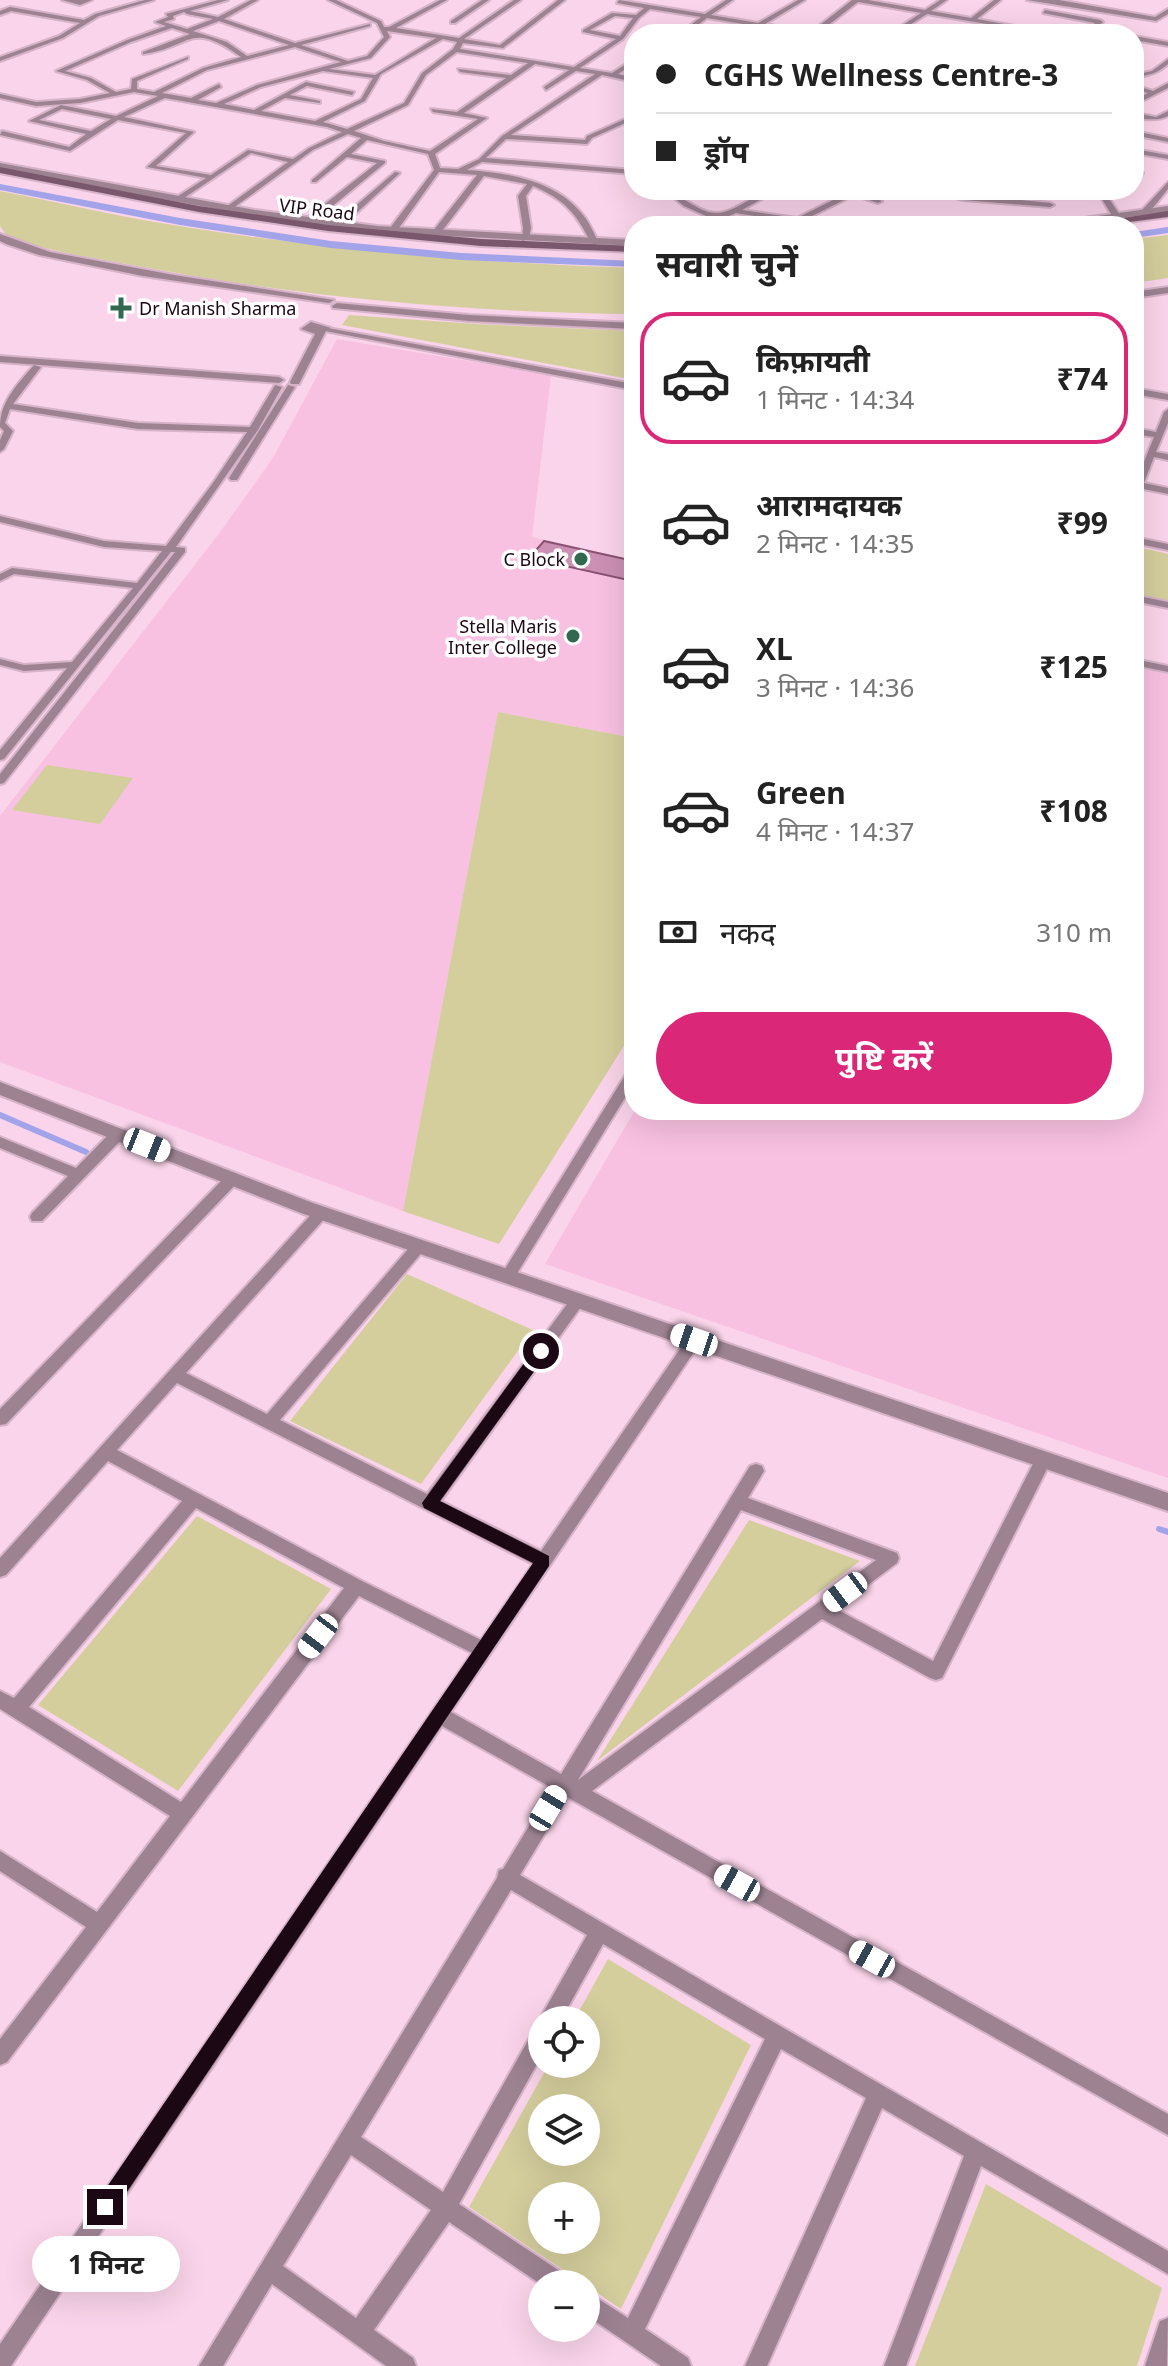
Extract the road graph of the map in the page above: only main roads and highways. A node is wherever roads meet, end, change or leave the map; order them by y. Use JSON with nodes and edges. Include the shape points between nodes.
{"nodes":[{"id":1,"x":0,"y":168,"type":"edge"},
{"id":2,"x":0,"y":179,"type":"edge"},
{"id":3,"x":1168,"y":211,"type":"edge"},
{"id":4,"x":1137,"y":216,"type":"edge"},
{"id":5,"x":1168,"y":222,"type":"edge"},
{"id":6,"x":1144,"y":226,"type":"edge"},
{"id":7,"x":624,"y":249,"type":"edge"},
{"id":8,"x":624,"y":257,"type":"edge"}],
"edges":[{"from":1,"to":7,"type":"main road","name":"VIP Road","via":[[227,214],[326,227],[540,247]]},
{"from":2,"to":8,"type":"main road","name":"VIP Road","via":[[217,220],[348,237]]},
{"from":3,"to":4,"type":"main road"},
{"from":5,"to":6,"type":"main road"}]}
